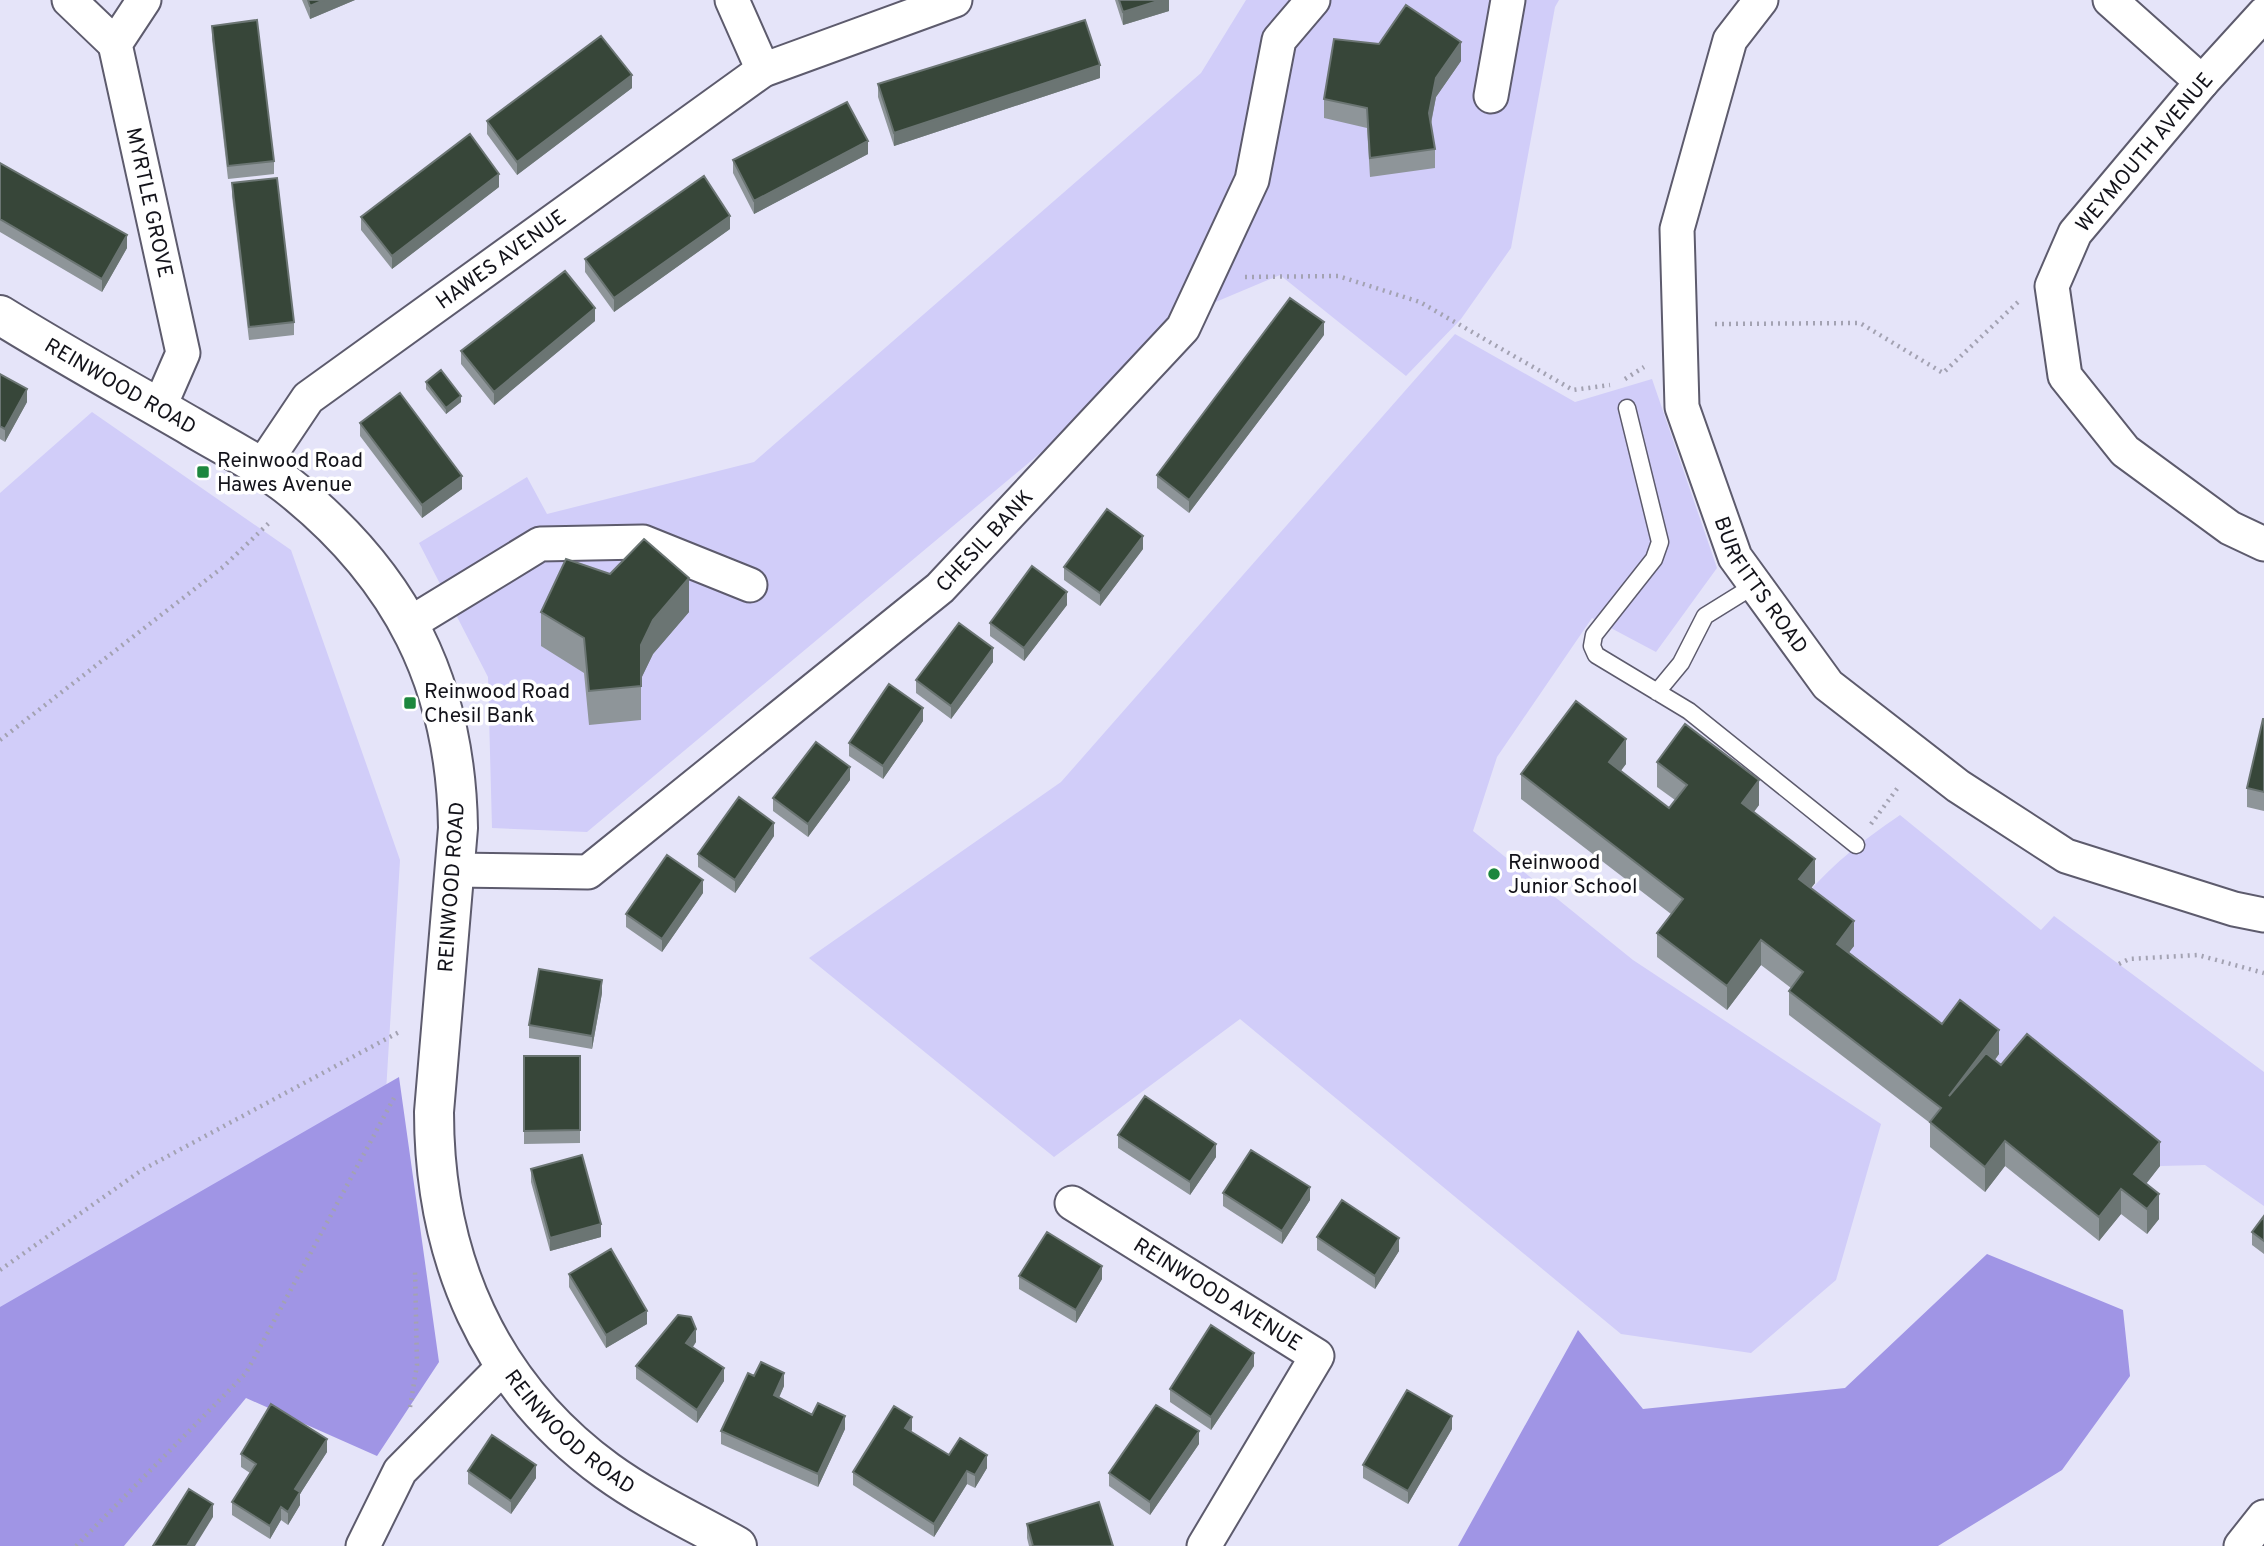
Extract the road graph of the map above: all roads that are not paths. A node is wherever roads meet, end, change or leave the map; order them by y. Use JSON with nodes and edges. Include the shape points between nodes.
{"nodes":[{"id":1,"x":69,"y":0,"type":"edge"},
{"id":2,"x":144,"y":0,"type":"edge"},
{"id":3,"x":732,"y":0,"type":"edge"},
{"id":4,"x":955,"y":0,"type":"edge"},
{"id":5,"x":1313,"y":0,"type":"edge"},
{"id":6,"x":1761,"y":0,"type":"edge"},
{"id":7,"x":2110,"y":0,"type":"edge"},
{"id":8,"x":1505,"y":2,"type":"edge"},
{"id":9,"x":2264,"y":14,"type":"edge"},
{"id":10,"x":115,"y":44,"type":"junction"},
{"id":11,"x":762,"y":69,"type":"junction"},
{"id":12,"x":2202,"y":82,"type":"junction"},
{"id":13,"x":1491,"y":96,"type":"dead end"},
{"id":14,"x":0,"y":315,"type":"edge"},
{"id":15,"x":159,"y":408,"type":"junction"},
{"id":16,"x":1628,"y":408,"type":"dead end"},
{"id":17,"x":261,"y":468,"type":"junction"},
{"id":18,"x":2264,"y":544,"type":"edge"},
{"id":19,"x":750,"y":585,"type":"dead end"},
{"id":20,"x":1755,"y":585,"type":"junction"},
{"id":21,"x":409,"y":624,"type":"junction"},
{"id":22,"x":1657,"y":692,"type":"junction"},
{"id":23,"x":1856,"y":845,"type":"road end"},
{"id":24,"x":454,"y":870,"type":"junction"},
{"id":25,"x":2264,"y":915,"type":"edge"},
{"id":26,"x":1072,"y":1203,"type":"dead end"},
{"id":27,"x":503,"y":1367,"type":"junction"},
{"id":28,"x":2264,"y":1517,"type":"edge"},
{"id":29,"x":363,"y":1546,"type":"edge"},
{"id":30,"x":737,"y":1546,"type":"edge"},
{"id":31,"x":1204,"y":1546,"type":"edge"},
{"id":32,"x":2241,"y":1546,"type":"edge"}],
"edges":[{"from":1,"to":10,"type":"street"},
{"from":2,"to":10,"type":"street"},
{"from":3,"to":11,"type":"street"},
{"from":4,"to":11,"type":"street","name":"HAWES AVENUE"},
{"from":5,"to":24,"type":"street","name":"CHESIL BANK","via":[[1279,40],[1252,180],[1183,328],[940,588],[587,872]]},
{"from":6,"to":20,"type":"street","name":"BURFITTS ROAD","via":[[1730,40],[1677,229],[1682,407],[1735,557]]},
{"from":7,"to":12,"type":"street"},
{"from":8,"to":13,"type":"street"},
{"from":9,"to":12,"type":"street","name":"WEYMOUTH AVENUE"},
{"from":10,"to":15,"type":"street","name":"MYRTLE GROVE","via":[[183,353]]},
{"from":11,"to":17,"type":"street","name":"HAWES AVENUE","via":[[308,398]]},
{"from":12,"to":18,"type":"street","name":"WEYMOUTH AVENUE","via":[[2075,233],[2052,286],[2065,376],[2125,451],[2230,528]]},
{"from":14,"to":15,"type":"street","name":"REINWOOD ROAD"},
{"from":15,"to":17,"type":"street","name":"REINWOOD ROAD"},
{"from":16,"to":22,"type":"lane","via":[[1660,542],[1654,559],[1594,635],[1592,646],[1596,655]]},
{"from":17,"to":21,"type":"street","name":"REINWOOD ROAD","via":[[299,495],[360,554]]},
{"from":19,"to":21,"type":"street","via":[[643,542],[540,544]]},
{"from":20,"to":22,"type":"lane","via":[[1705,616],[1681,663]]},
{"from":20,"to":25,"type":"street","name":"BURFITTS ROAD","via":[[1828,685],[1958,786],[2066,856]]},
{"from":21,"to":24,"type":"street","name":"REINWOOD ROAD","via":[[428,662],[453,744],[458,817]]},
{"from":22,"to":23,"type":"lane","via":[[1689,711]]},
{"from":24,"to":27,"type":"street","name":"REINWOOD ROAD","via":[[434,1156],[439,1200],[463,1285]]},
{"from":26,"to":31,"type":"street","name":"REINWOOD AVENUE","via":[[1317,1356]]},
{"from":27,"to":29,"type":"street","via":[[400,1471]]},
{"from":27,"to":30,"type":"street","name":"REINWOOD ROAD","via":[[547,1418],[609,1473]]},
{"from":28,"to":32,"type":"street"}]}
